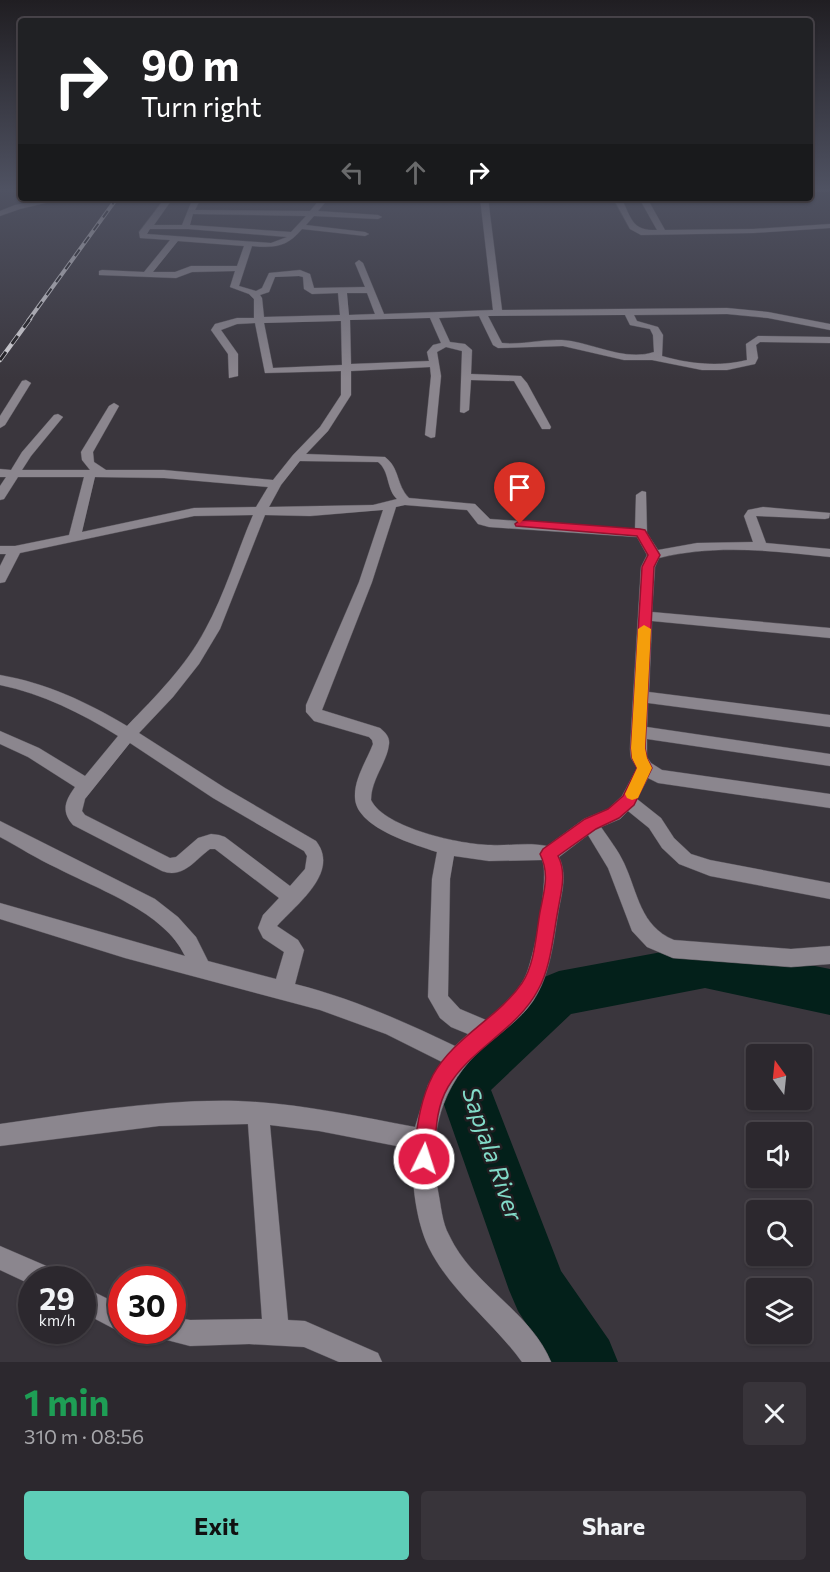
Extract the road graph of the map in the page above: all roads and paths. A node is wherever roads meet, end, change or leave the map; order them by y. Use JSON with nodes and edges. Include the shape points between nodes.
{"nodes":[{"id":1,"x":165,"y":252,"type":"edge"},
{"id":2,"x":206,"y":252,"type":"edge"},
{"id":3,"x":226,"y":252,"type":"edge"},
{"id":4,"x":246,"y":252,"type":"edge"},
{"id":5,"x":491,"y":252,"type":"edge"},
{"id":6,"x":215,"y":255,"type":"junction"},
{"id":7,"x":359,"y":263,"type":"dead end"},
{"id":8,"x":240,"y":268,"type":"junction"},
{"id":9,"x":102,"y":273,"type":"dead end"},
{"id":10,"x":147,"y":274,"type":"junction"},
{"id":11,"x":370,"y":290,"type":"junction"},
{"id":12,"x":342,"y":291,"type":"junction"},
{"id":13,"x":255,"y":294,"type":"junction"},
{"id":14,"x":628,"y":312,"type":"junction"},
{"id":15,"x":498,"y":313,"type":"junction"},
{"id":16,"x":482,"y":314,"type":"junction"},
{"id":17,"x":433,"y":315,"type":"junction"},
{"id":18,"x":381,"y":317,"type":"junction"},
{"id":19,"x":259,"y":319,"type":"junction"},
{"id":20,"x":345,"y":319,"type":"junction"},
{"id":21,"x":830,"y":327,"type":"edge"},
{"id":22,"x":830,"y":340,"type":"edge"},
{"id":23,"x":446,"y":344,"type":"junction"},
{"id":24,"x":654,"y":357,"type":"junction"},
{"id":25,"x":434,"y":363,"type":"junction"},
{"id":26,"x":347,"y":369,"type":"junction"},
{"id":27,"x":233,"y":376,"type":"dead end"},
{"id":28,"x":466,"y":377,"type":"junction"},
{"id":29,"x":26,"y":383,"type":"dead end"},
{"id":30,"x":114,"y":406,"type":"dead end"},
{"id":31,"x":464,"y":410,"type":"dead end"},
{"id":32,"x":58,"y":417,"type":"dead end"},
{"id":33,"x":0,"y":425,"type":"edge"},
{"id":34,"x":546,"y":427,"type":"dead end"},
{"id":35,"x":430,"y":435,"type":"dead end"},
{"id":36,"x":297,"y":457,"type":"junction"},
{"id":37,"x":6,"y":474,"type":"edge"},
{"id":38,"x":90,"y":475,"type":"junction"},
{"id":39,"x":105,"y":475,"type":"junction"},
{"id":40,"x":276,"y":484,"type":"junction"},
{"id":41,"x":642,"y":495,"type":"dead end"},
{"id":42,"x":0,"y":496,"type":"edge"},
{"id":43,"x":398,"y":503,"type":"junction"},
{"id":44,"x":261,"y":510,"type":"junction"},
{"id":45,"x":825,"y":515,"type":"dead end"},
{"id":46,"x":640,"y":532,"type":"junction"},
{"id":47,"x":74,"y":539,"type":"junction"},
{"id":48,"x":761,"y":547,"type":"junction"},
{"id":49,"x":0,"y":550,"type":"edge"},
{"id":50,"x":15,"y":550,"type":"junction"},
{"id":51,"x":830,"y":554,"type":"edge"},
{"id":52,"x":654,"y":555,"type":"junction"},
{"id":53,"x":0,"y":579,"type":"edge"},
{"id":54,"x":645,"y":616,"type":"junction"},
{"id":55,"x":830,"y":633,"type":"edge"},
{"id":56,"x":0,"y":680,"type":"edge"},
{"id":57,"x":640,"y":696,"type":"junction"},
{"id":58,"x":830,"y":720,"type":"edge"},
{"id":59,"x":639,"y":732,"type":"junction"},
{"id":60,"x":128,"y":735,"type":"junction"},
{"id":61,"x":0,"y":736,"type":"edge"},
{"id":62,"x":830,"y":760,"type":"edge"},
{"id":63,"x":645,"y":768,"type":"junction"},
{"id":64,"x":86,"y":785,"type":"junction"},
{"id":65,"x":628,"y":801,"type":"junction"},
{"id":66,"x":830,"y":801,"type":"edge"},
{"id":67,"x":590,"y":824,"type":"junction"},
{"id":68,"x":0,"y":828,"type":"edge"},
{"id":69,"x":446,"y":849,"type":"junction"},
{"id":70,"x":549,"y":854,"type":"junction"},
{"id":71,"x":830,"y":891,"type":"edge"},
{"id":72,"x":291,"y":897,"type":"junction"},
{"id":73,"x":0,"y":911,"type":"edge"},
{"id":74,"x":830,"y":955,"type":"edge"},
{"id":75,"x":201,"y":968,"type":"junction"},
{"id":76,"x":282,"y":990,"type":"junction"},
{"id":77,"x":489,"y":1031,"type":"junction"},
{"id":78,"x":458,"y":1058,"type":"junction"},
{"id":79,"x":258,"y":1114,"type":"junction"},
{"id":80,"x":0,"y":1135,"type":"edge"},
{"id":81,"x":424,"y":1140,"type":"junction"},
{"id":82,"x":0,"y":1258,"type":"edge"},
{"id":83,"x":18,"y":1266,"type":"edge"},
{"id":84,"x":186,"y":1332,"type":"edge"},
{"id":85,"x":276,"y":1332,"type":"junction"},
{"id":86,"x":369,"y":1362,"type":"edge"},
{"id":87,"x":538,"y":1362,"type":"edge"}],
"edges":[{"from":1,"to":10,"type":"street"},
{"from":2,"to":6,"type":"street"},
{"from":3,"to":6,"type":"street"},
{"from":4,"to":8,"type":"street"},
{"from":5,"to":15,"type":"street"},
{"from":6,"to":8,"type":"street"},
{"from":6,"to":10,"type":"street","via":[[176,275]]},
{"from":7,"to":11,"type":"street"},
{"from":8,"to":13,"type":"street","via":[[234,287]]},
{"from":9,"to":10,"type":"street"},
{"from":11,"to":12,"type":"street"},
{"from":11,"to":18,"type":"street"},
{"from":12,"to":13,"type":"street","via":[[312,291],[308,289],[307,276],[296,273],[272,275],[266,290]]},
{"from":12,"to":20,"type":"street"},
{"from":13,"to":19,"type":"street"},
{"from":14,"to":15,"type":"street"},
{"from":14,"to":21,"type":"street","via":[[748,312]]},
{"from":14,"to":24,"type":"street","via":[[633,323],[653,327],[660,349]]},
{"from":15,"to":16,"type":"street"},
{"from":16,"to":17,"type":"street"},
{"from":16,"to":24,"type":"street","via":[[498,345],[565,344],[624,356]]},
{"from":17,"to":18,"type":"street"},
{"from":17,"to":23,"type":"street"},
{"from":18,"to":20,"type":"street"},
{"from":19,"to":20,"type":"street"},
{"from":19,"to":26,"type":"street","via":[[269,371]]},
{"from":19,"to":27,"type":"street","via":[[225,322],[216,330],[233,354]]},
{"from":20,"to":26,"type":"street"},
{"from":22,"to":24,"type":"street","via":[[758,339],[752,344],[751,362],[737,365],[690,366]]},
{"from":23,"to":25,"type":"street","via":[[433,349]]},
{"from":23,"to":28,"type":"street","via":[[466,350]]},
{"from":25,"to":26,"type":"street"},
{"from":25,"to":35,"type":"street","via":[[436,389]]},
{"from":26,"to":36,"type":"street","via":[[346,395],[339,409]]},
{"from":28,"to":31,"type":"street"},
{"from":28,"to":34,"type":"street","via":[[517,378]]},
{"from":29,"to":33,"type":"street"},
{"from":30,"to":39,"type":"street","via":[[86,458]]},
{"from":32,"to":37,"type":"street"},
{"from":36,"to":40,"type":"street"},
{"from":36,"to":43,"type":"street","via":[[381,459],[389,465]]},
{"from":37,"to":38,"type":"street"},
{"from":37,"to":42,"type":"street"},
{"from":38,"to":39,"type":"street"},
{"from":38,"to":47,"type":"street"},
{"from":39,"to":40,"type":"street","via":[[190,475]]},
{"from":40,"to":44,"type":"street"},
{"from":41,"to":46,"type":"street"},
{"from":43,"to":44,"type":"street","via":[[373,509]]},
{"from":43,"to":46,"type":"street","via":[[471,507],[482,521],[489,523]]},
{"from":43,"to":69,"type":"street","via":[[314,712],[380,737],[365,788],[366,809],[414,838]]},
{"from":44,"to":47,"type":"street","via":[[194,512]]},
{"from":44,"to":60,"type":"street","via":[[213,629],[168,693]]},
{"from":45,"to":48,"type":"street","via":[[752,513]]},
{"from":46,"to":52,"type":"street"},
{"from":47,"to":50,"type":"street"},
{"from":48,"to":51,"type":"street"},
{"from":48,"to":52,"type":"street","via":[[672,550]]},
{"from":49,"to":50,"type":"street"},
{"from":50,"to":53,"type":"street"},
{"from":52,"to":54,"type":"street","via":[[648,567]]},
{"from":54,"to":55,"type":"street"},
{"from":54,"to":57,"type":"street"},
{"from":56,"to":60,"type":"street","via":[[43,690]]},
{"from":57,"to":58,"type":"street"},
{"from":57,"to":59,"type":"street"},
{"from":59,"to":62,"type":"street"},
{"from":59,"to":63,"type":"street","via":[[639,758]]},
{"from":60,"to":64,"type":"street"},
{"from":60,"to":72,"type":"street","via":[[310,846],[316,854],[314,872]]},
{"from":61,"to":64,"type":"street"},
{"from":63,"to":65,"type":"street"},
{"from":63,"to":66,"type":"street","via":[[658,776]]},
{"from":64,"to":72,"type":"street","via":[[73,804],[73,813],[79,819],[168,866],[180,865],[202,844],[219,842]]},
{"from":65,"to":67,"type":"street","via":[[614,814]]},
{"from":65,"to":71,"type":"street","via":[[655,824],[685,859],[710,868]]},
{"from":67,"to":70,"type":"street"},
{"from":67,"to":74,"type":"street","via":[[616,865],[639,925],[654,941],[673,949],[791,958]]},
{"from":68,"to":75,"type":"street","via":[[148,905],[189,943]]},
{"from":69,"to":70,"type":"street"},
{"from":69,"to":77,"type":"street","via":[[441,879],[438,997],[444,1011],[461,1022]]},
{"from":70,"to":77,"type":"street","via":[[555,879],[531,986]]},
{"from":72,"to":76,"type":"street","via":[[267,928],[294,950]]},
{"from":73,"to":75,"type":"street"},
{"from":75,"to":76,"type":"street"},
{"from":76,"to":78,"type":"street","via":[[391,1026]]},
{"from":77,"to":78,"type":"street"},
{"from":78,"to":81,"type":"street","via":[[441,1081],[429,1110]]},
{"from":79,"to":80,"type":"street","via":[[151,1115]]},
{"from":79,"to":81,"type":"street","via":[[285,1115]]},
{"from":79,"to":85,"type":"street"},
{"from":81,"to":87,"type":"street","via":[[423,1179],[437,1238],[463,1278]]},
{"from":82,"to":83,"type":"street"},
{"from":84,"to":85,"type":"street"},
{"from":85,"to":86,"type":"street","via":[[305,1334]]}]}
